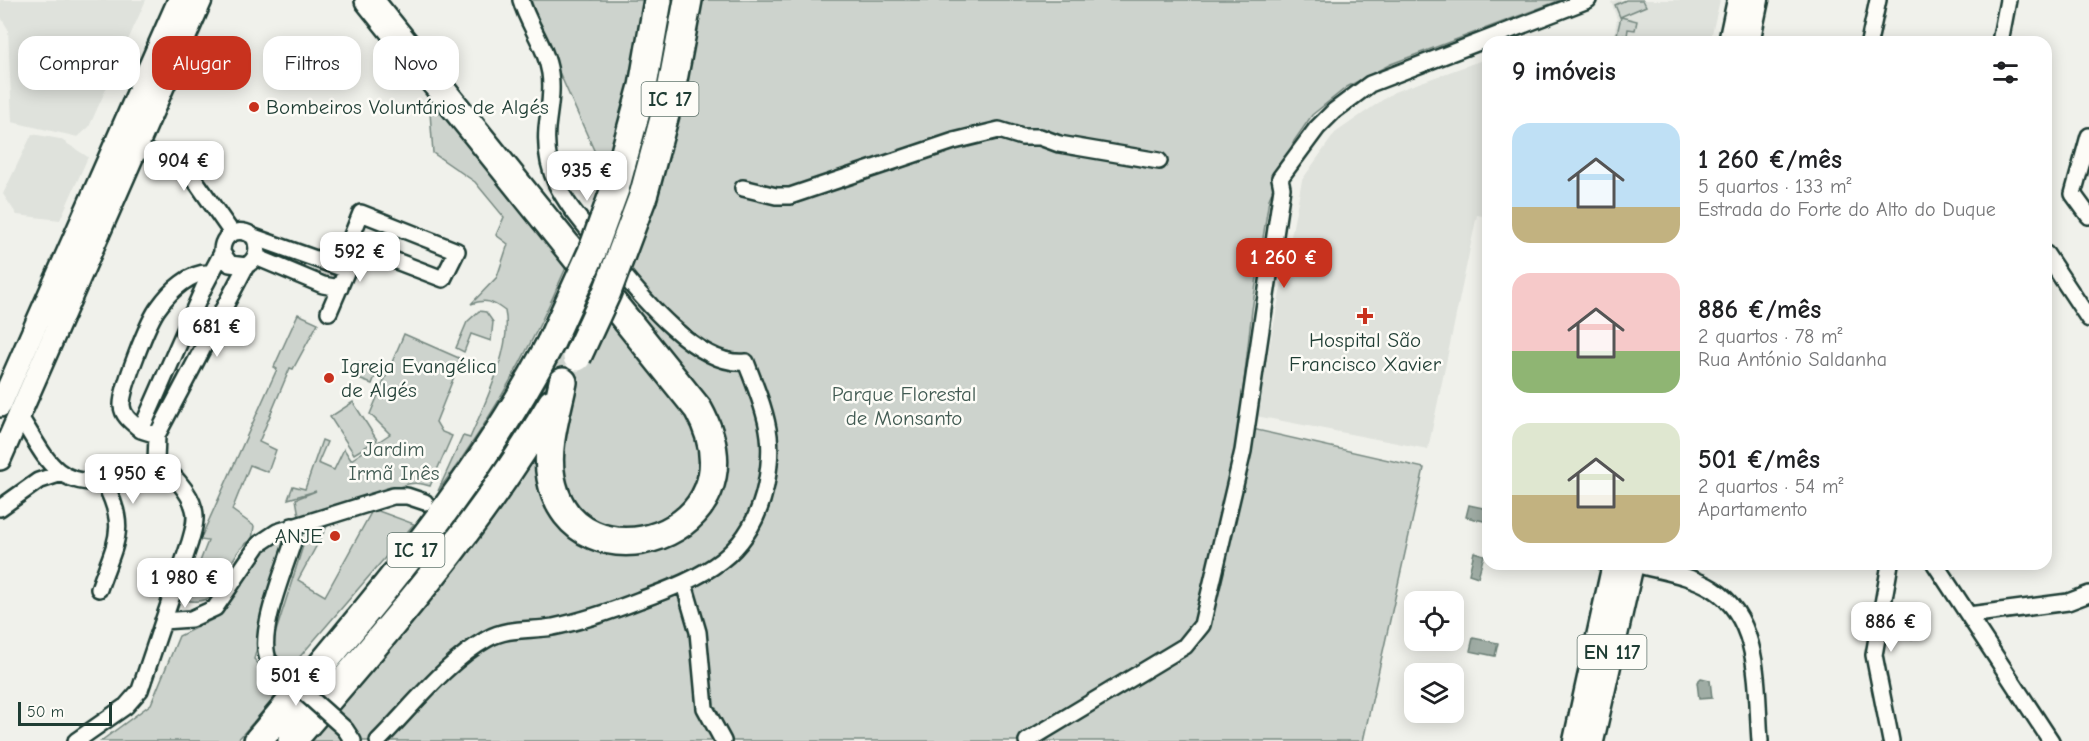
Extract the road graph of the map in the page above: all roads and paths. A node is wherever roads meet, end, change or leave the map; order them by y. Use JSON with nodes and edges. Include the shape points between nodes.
{"nodes":[{"id":1,"x":179,"y":0,"type":"edge"},
{"id":2,"x":201,"y":0,"type":"edge"},
{"id":3,"x":369,"y":0,"type":"edge"},
{"id":4,"x":520,"y":0,"type":"edge"},
{"id":5,"x":658,"y":0,"type":"edge"},
{"id":6,"x":688,"y":0,"type":"edge"},
{"id":7,"x":1588,"y":0,"type":"edge"},
{"id":8,"x":1739,"y":0,"type":"edge"},
{"id":9,"x":1757,"y":0,"type":"edge"},
{"id":10,"x":1878,"y":0,"type":"edge"},
{"id":11,"x":2008,"y":0,"type":"edge"},
{"id":12,"x":163,"y":36,"type":"edge"},
{"id":13,"x":186,"y":36,"type":"edge"},
{"id":14,"x":1492,"y":36,"type":"edge"},
{"id":15,"x":1731,"y":36,"type":"edge"},
{"id":16,"x":1749,"y":36,"type":"edge"},
{"id":17,"x":1870,"y":36,"type":"edge"},
{"id":18,"x":2001,"y":36,"type":"edge"},
{"id":19,"x":1482,"y":40,"type":"edge"},
{"id":20,"x":152,"y":61,"type":"edge"},
{"id":21,"x":142,"y":83,"type":"junction"},
{"id":22,"x":163,"y":90,"type":"edge"},
{"id":23,"x":162,"y":93,"type":"junction"},
{"id":24,"x":2089,"y":136,"type":"edge"},
{"id":25,"x":138,"y":148,"type":"junction"},
{"id":26,"x":1159,"y":161,"type":"dead end"},
{"id":27,"x":743,"y":188,"type":"dead end"},
{"id":28,"x":2089,"y":216,"type":"edge"},
{"id":29,"x":232,"y":232,"type":"junction"},
{"id":30,"x":254,"y":237,"type":"junction"},
{"id":31,"x":349,"y":243,"type":"junction"},
{"id":32,"x":222,"y":253,"type":"junction"},
{"id":33,"x":251,"y":261,"type":"junction"},
{"id":34,"x":2052,"y":263,"type":"edge"},
{"id":35,"x":347,"y":270,"type":"junction"},
{"id":36,"x":211,"y":273,"type":"junction"},
{"id":37,"x":340,"y":288,"type":"junction"},
{"id":38,"x":329,"y":312,"type":"dead end"},
{"id":39,"x":2089,"y":319,"type":"edge"},
{"id":40,"x":563,"y":382,"type":"junction"},
{"id":41,"x":0,"y":406,"type":"edge"},
{"id":42,"x":20,"y":417,"type":"junction"},
{"id":43,"x":141,"y":430,"type":"junction"},
{"id":44,"x":157,"y":435,"type":"junction"},
{"id":45,"x":0,"y":459,"type":"edge"},
{"id":46,"x":156,"y":462,"type":"junction"},
{"id":47,"x":59,"y":474,"type":"junction"},
{"id":48,"x":104,"y":482,"type":"junction"},
{"id":49,"x":425,"y":502,"type":"dead end"},
{"id":50,"x":0,"y":508,"type":"edge"},
{"id":51,"x":292,"y":526,"type":"junction"},
{"id":52,"x":1613,"y":570,"type":"edge"},
{"id":53,"x":1632,"y":570,"type":"edge"},
{"id":54,"x":1656,"y":570,"type":"edge"},
{"id":55,"x":1889,"y":570,"type":"edge"},
{"id":56,"x":1894,"y":570,"type":"edge"},
{"id":57,"x":1939,"y":570,"type":"edge"},
{"id":58,"x":684,"y":584,"type":"junction"},
{"id":59,"x":1886,"y":585,"type":"junction"},
{"id":60,"x":99,"y":590,"type":"dead end"},
{"id":61,"x":2089,"y":594,"type":"edge"},
{"id":62,"x":1969,"y":615,"type":"junction"},
{"id":63,"x":163,"y":621,"type":"junction"},
{"id":64,"x":349,"y":735,"type":"edge"},
{"id":65,"x":76,"y":741,"type":"edge"},
{"id":66,"x":258,"y":741,"type":"edge"},
{"id":67,"x":292,"y":741,"type":"edge"},
{"id":68,"x":378,"y":741,"type":"edge"},
{"id":69,"x":723,"y":741,"type":"edge"},
{"id":70,"x":1027,"y":741,"type":"edge"},
{"id":71,"x":1575,"y":741,"type":"edge"},
{"id":72,"x":1592,"y":741,"type":"edge"},
{"id":73,"x":1760,"y":741,"type":"edge"},
{"id":74,"x":1891,"y":741,"type":"edge"},
{"id":75,"x":2051,"y":741,"type":"edge"}],
"edges":[{"from":1,"to":12,"type":"street"},
{"from":2,"to":13,"type":"street"},
{"from":3,"to":40,"type":"highway","via":[[698,409],[712,445],[713,470],[700,504],[683,523],[651,540],[627,542],[600,536],[575,522],[565,511],[553,488],[549,464]]},
{"from":4,"to":58,"type":"street","via":[[550,70],[548,161],[561,193],[632,286],[672,327],[726,360],[746,362],[769,435],[770,464],[761,508],[752,528],[711,569]]},
{"from":5,"to":66,"type":"highway","number":"IC 17","bridge":true,"via":[[643,86],[615,189],[592,252],[513,413],[456,499]]},
{"from":6,"to":40,"type":"highway","number":"IC 17","bridge":true,"via":[[670,96],[643,196],[607,292]]},
{"from":7,"to":14,"type":"street"},
{"from":8,"to":15,"type":"main road"},
{"from":9,"to":16,"type":"main road"},
{"from":10,"to":17,"type":"street"},
{"from":11,"to":18,"type":"street"},
{"from":19,"to":70,"type":"street","via":[[1391,74],[1352,97],[1317,128],[1280,178],[1282,188],[1243,451],[1202,625],[1185,646]]},
{"from":20,"to":21,"type":"street"},
{"from":21,"to":23,"type":"street"},
{"from":21,"to":41,"type":"street"},
{"from":22,"to":23,"type":"street"},
{"from":23,"to":25,"type":"street"},
{"from":24,"to":28,"type":"street","via":[[2073,194]]},
{"from":25,"to":29,"type":"street","via":[[190,173]]},
{"from":25,"to":42,"type":"street"},
{"from":26,"to":27,"type":"street","via":[[999,130],[954,141],[790,196]]},
{"from":29,"to":30,"type":"street"},
{"from":29,"to":32,"type":"street","via":[[222,243]]},
{"from":30,"to":33,"type":"street","via":[[258,249]]},
{"from":30,"to":35,"type":"street"},
{"from":31,"to":31,"type":"street","via":[[443,279],[457,251],[361,213]]},
{"from":31,"to":35,"type":"street"},
{"from":32,"to":33,"type":"street","via":[[230,264]]},
{"from":32,"to":36,"type":"street"},
{"from":33,"to":37,"type":"street"},
{"from":33,"to":44,"type":"street"},
{"from":34,"to":39,"type":"street"},
{"from":35,"to":37,"type":"street"},
{"from":36,"to":43,"type":"street"},
{"from":36,"to":43,"type":"street","via":[[202,272],[174,289],[157,309],[126,384],[122,406],[126,418]]},
{"from":37,"to":38,"type":"street"},
{"from":40,"to":67,"type":"highway","number":"IC 17","via":[[523,451],[461,540]]},
{"from":42,"to":45,"type":"street"},
{"from":42,"to":47,"type":"street"},
{"from":43,"to":44,"type":"street"},
{"from":44,"to":46,"type":"street"},
{"from":46,"to":48,"type":"street"},
{"from":46,"to":63,"type":"street","via":[[188,496],[195,511],[190,542]]},
{"from":47,"to":48,"type":"street","via":[[77,481]]},
{"from":47,"to":50,"type":"street","via":[[38,481]]},
{"from":48,"to":60,"type":"street","via":[[116,503],[119,530]]},
{"from":49,"to":51,"type":"street","via":[[393,496]]},
{"from":51,"to":63,"type":"street","via":[[259,544],[215,608],[191,619]]},
{"from":51,"to":64,"type":"street","bridge":true,"via":[[293,542],[264,635],[265,653],[269,662]]},
{"from":52,"to":71,"type":"main road"},
{"from":53,"to":72,"type":"main road","number":"EN 117"},
{"from":54,"to":73,"type":"street","via":[[1712,589],[1736,611],[1751,645]]},
{"from":55,"to":59,"type":"street"},
{"from":56,"to":59,"type":"street"},
{"from":57,"to":62,"type":"street"},
{"from":58,"to":68,"type":"street","via":[[553,627],[511,630],[488,638],[458,660]]},
{"from":58,"to":69,"type":"street","via":[[698,632],[705,708]]},
{"from":59,"to":74,"type":"street","via":[[1874,656]]},
{"from":61,"to":62,"type":"street","via":[[2068,602]]},
{"from":62,"to":75,"type":"street"},
{"from":63,"to":65,"type":"street","via":[[144,681],[134,698]]}]}
